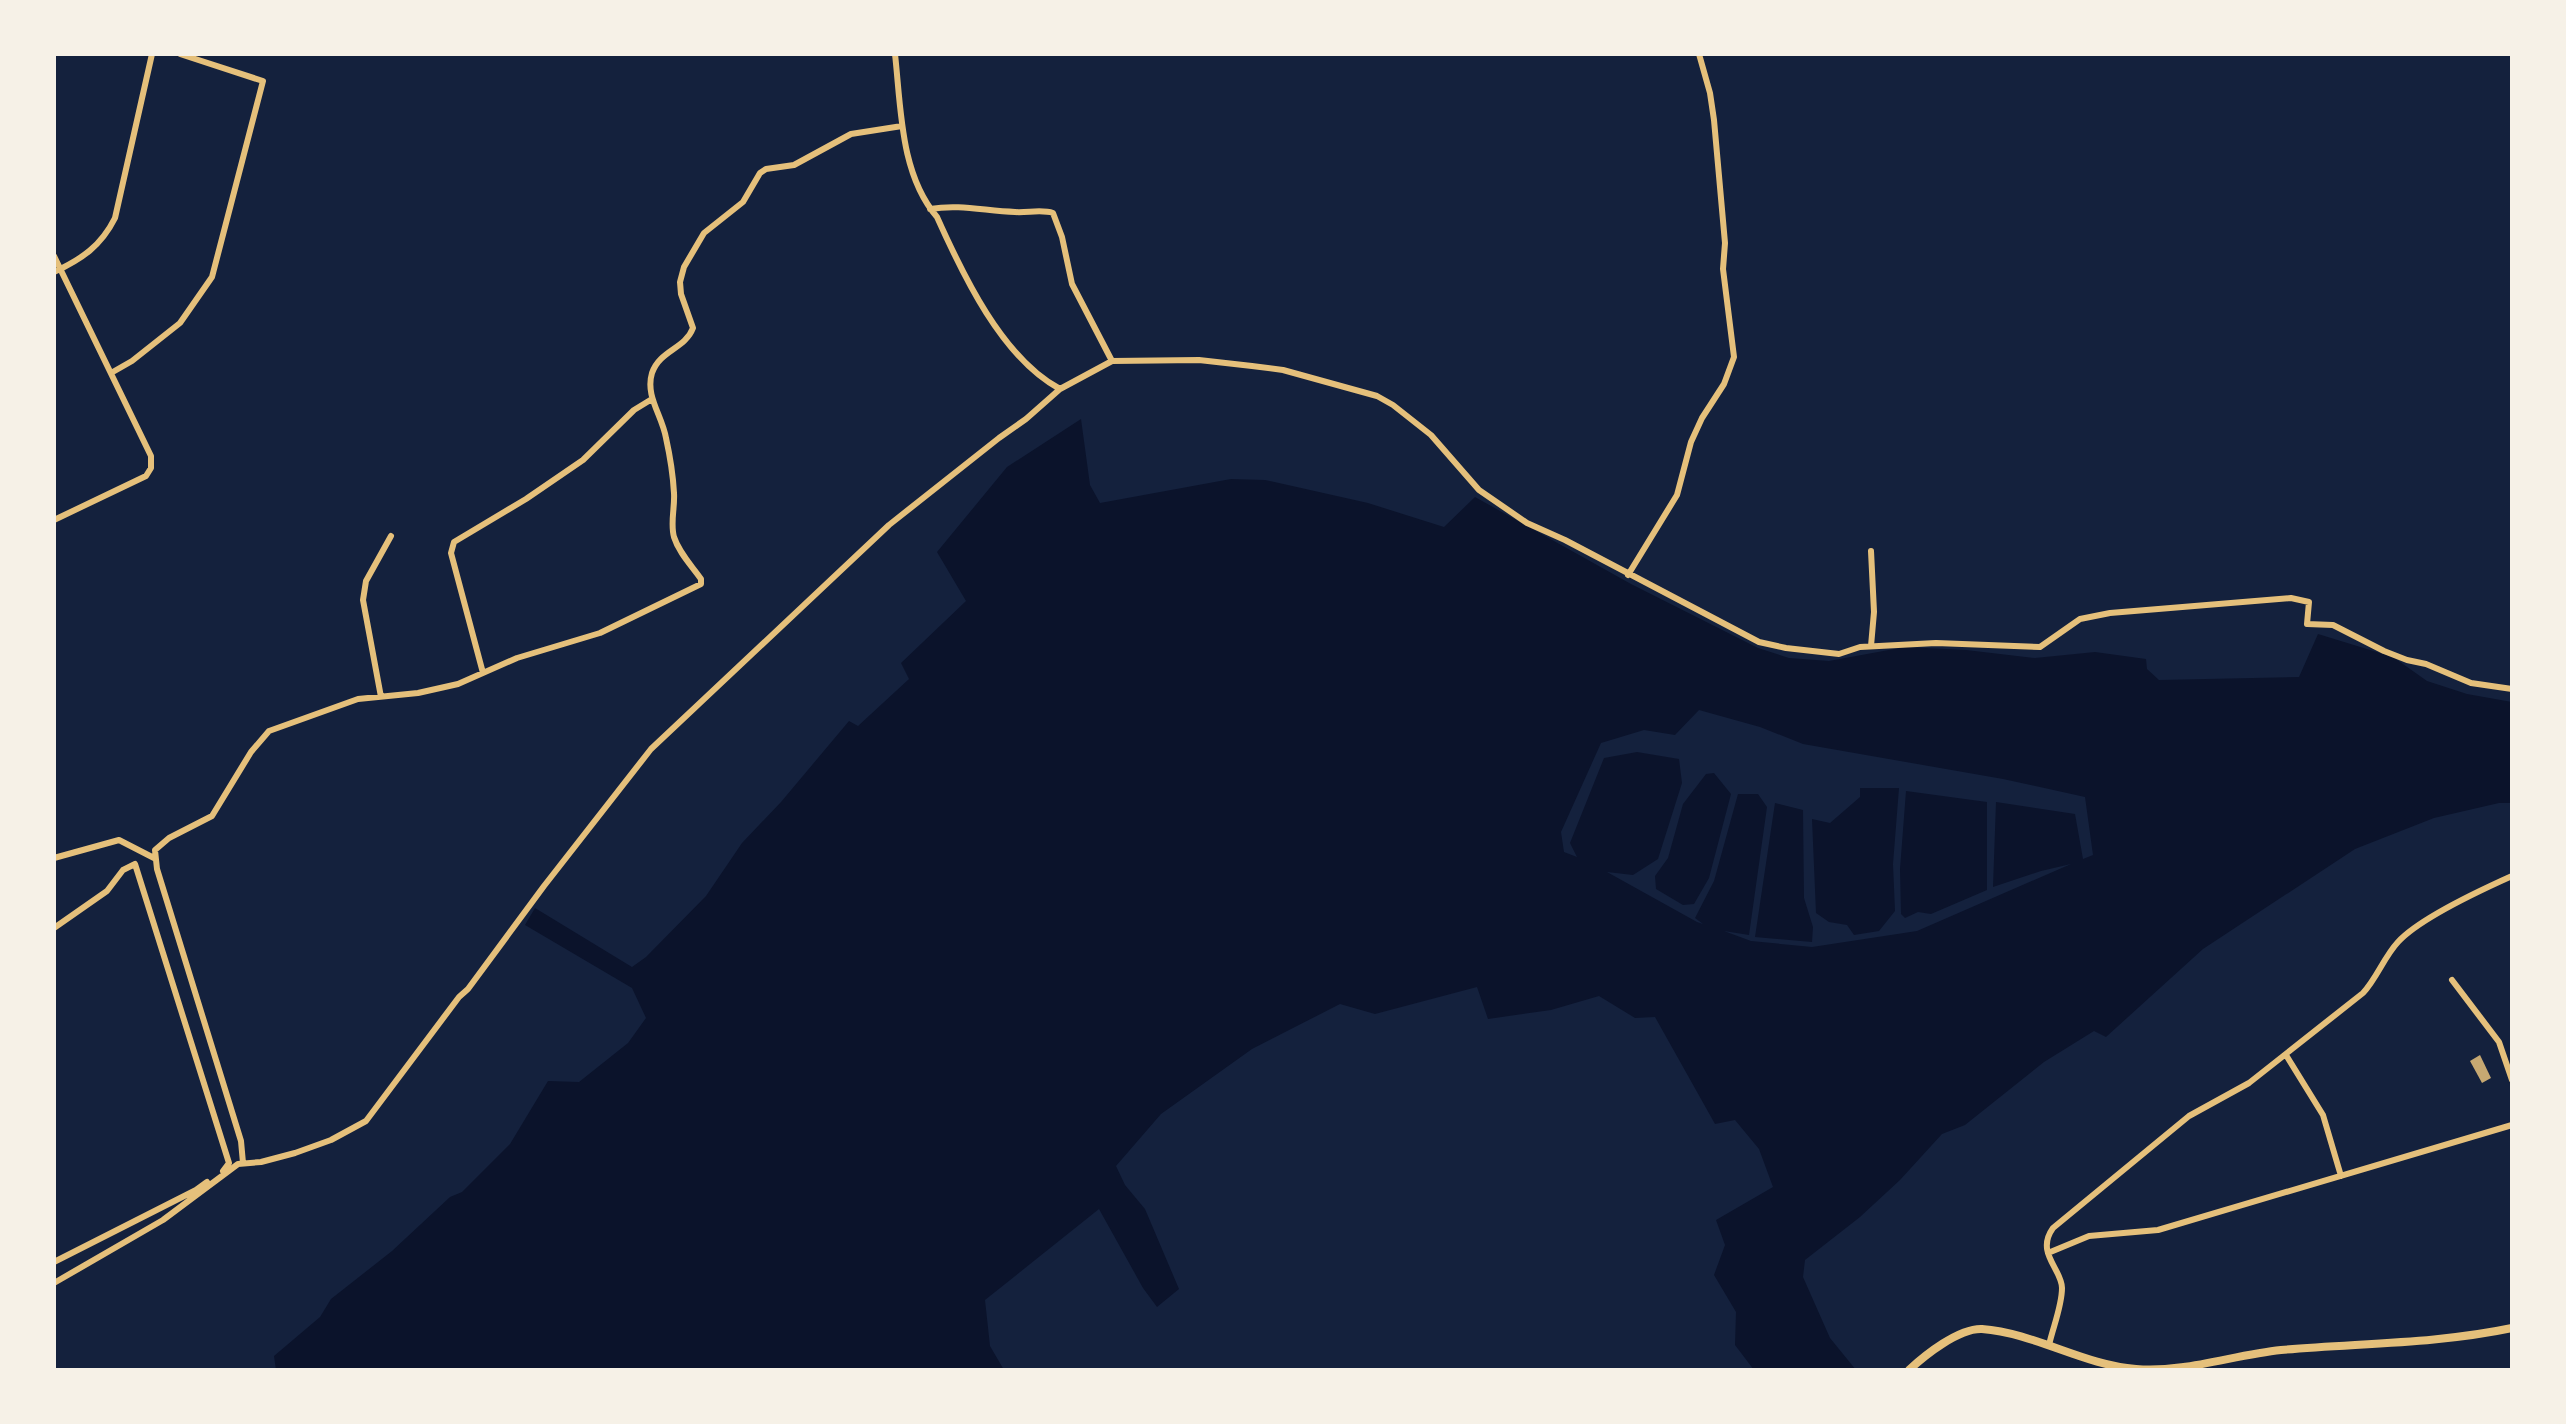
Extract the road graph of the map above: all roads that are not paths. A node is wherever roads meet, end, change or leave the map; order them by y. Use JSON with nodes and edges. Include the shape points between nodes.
{"nodes":[{"id":1,"x":152,"y":54,"type":"edge"},
{"id":2,"x":180,"y":54,"type":"edge"},
{"id":3,"x":895,"y":54,"type":"edge"},
{"id":4,"x":1699,"y":54,"type":"edge"},
{"id":5,"x":902,"y":126,"type":"junction"},
{"id":6,"x":930,"y":209,"type":"junction"},
{"id":7,"x":54,"y":256,"type":"edge"},
{"id":8,"x":57,"y":271,"type":"edge"},
{"id":9,"x":1112,"y":361,"type":"junction"},
{"id":10,"x":111,"y":373,"type":"junction"},
{"id":11,"x":1060,"y":389,"type":"junction"},
{"id":12,"x":652,"y":399,"type":"junction"},
{"id":13,"x":54,"y":520,"type":"edge"},
{"id":14,"x":391,"y":536,"type":"dead end"},
{"id":15,"x":1871,"y":551,"type":"dead end"},
{"id":16,"x":1628,"y":575,"type":"junction"},
{"id":17,"x":1871,"y":646,"type":"junction"},
{"id":18,"x":483,"y":673,"type":"junction"},
{"id":19,"x":2512,"y":689,"type":"edge"},
{"id":20,"x":381,"y":697,"type":"junction"},
{"id":21,"x":54,"y":858,"type":"edge"},
{"id":22,"x":154,"y":858,"type":"junction"},
{"id":23,"x":2512,"y":876,"type":"edge"},
{"id":24,"x":54,"y":928,"type":"edge"},
{"id":25,"x":2452,"y":980,"type":"dead end"},
{"id":26,"x":2286,"y":1055,"type":"junction"},
{"id":27,"x":2512,"y":1080,"type":"edge"},
{"id":28,"x":2512,"y":1125,"type":"edge"},
{"id":29,"x":243,"y":1163,"type":"junction"},
{"id":30,"x":2341,"y":1176,"type":"junction"},
{"id":31,"x":2048,"y":1253,"type":"junction"},
{"id":32,"x":54,"y":1262,"type":"edge"},
{"id":33,"x":54,"y":1283,"type":"edge"},
{"id":34,"x":2512,"y":1328,"type":"edge"},
{"id":35,"x":2049,"y":1345,"type":"junction"},
{"id":36,"x":1909,"y":1370,"type":"edge"}],
"edges":[{"from":1,"to":8,"type":"street","via":[[115,218],[105,239]]},
{"from":2,"to":10,"type":"street","via":[[263,81],[212,277],[180,323]]},
{"from":3,"to":5,"type":"street"},
{"from":4,"to":16,"type":"street","via":[[1714,120],[1734,357],[1691,442],[1677,495]]},
{"from":5,"to":6,"type":"street"},
{"from":5,"to":12,"type":"street","via":[[851,134],[794,165],[766,169],[734,210],[704,233],[680,282],[693,328],[656,364]]},
{"from":6,"to":9,"type":"street","via":[[968,206],[1053,213],[1072,284]]},
{"from":6,"to":11,"type":"street","via":[[980,304],[1037,374]]},
{"from":7,"to":8,"type":"street"},
{"from":8,"to":10,"type":"street"},
{"from":9,"to":11,"type":"street"},
{"from":9,"to":16,"type":"street","via":[[1199,360],[1283,370],[1377,396],[1431,435],[1479,490],[1505,509]]},
{"from":10,"to":13,"type":"street","via":[[151,456],[151,468],[146,476]]},
{"from":11,"to":29,"type":"street","via":[[860,550],[651,749],[366,1121],[295,1153]]},
{"from":12,"to":18,"type":"street","via":[[583,460],[454,542],[451,553]]},
{"from":12,"to":18,"type":"street","via":[[666,437],[674,537],[701,584],[600,633]]},
{"from":14,"to":20,"type":"street","via":[[366,581],[363,600]]},
{"from":15,"to":17,"type":"street"},
{"from":16,"to":17,"type":"street","via":[[1759,642],[1839,654]]},
{"from":17,"to":19,"type":"street","via":[[2040,647],[2080,619],[2110,613],[2291,598],[2309,602],[2307,624],[2333,625],[2384,651],[2471,683]]},
{"from":18,"to":20,"type":"street","via":[[458,684]]},
{"from":20,"to":22,"type":"street","via":[[358,699],[269,731],[212,816],[159,844]]},
{"from":21,"to":22,"type":"street","via":[[119,840]]},
{"from":22,"to":29,"type":"street","via":[[241,1141]]},
{"from":23,"to":26,"type":"street","via":[[2399,940],[2363,993]]},
{"from":24,"to":32,"type":"street","via":[[135,864],[229,1163],[196,1190]]},
{"from":25,"to":27,"type":"street","via":[[2499,1042]]},
{"from":26,"to":30,"type":"street","via":[[2323,1115]]},
{"from":26,"to":31,"type":"street","via":[[2249,1083],[2189,1116],[2053,1228]]},
{"from":28,"to":30,"type":"street"},
{"from":29,"to":33,"type":"street","via":[[163,1220]]},
{"from":30,"to":31,"type":"street","via":[[2158,1230],[2089,1236]]},
{"from":31,"to":35,"type":"street","via":[[2062,1285]]},
{"from":34,"to":35,"type":"street","via":[[2279,1351],[2156,1370],[2119,1367]]},
{"from":35,"to":36,"type":"street","via":[[1979,1329],[1947,1341]]}]}
